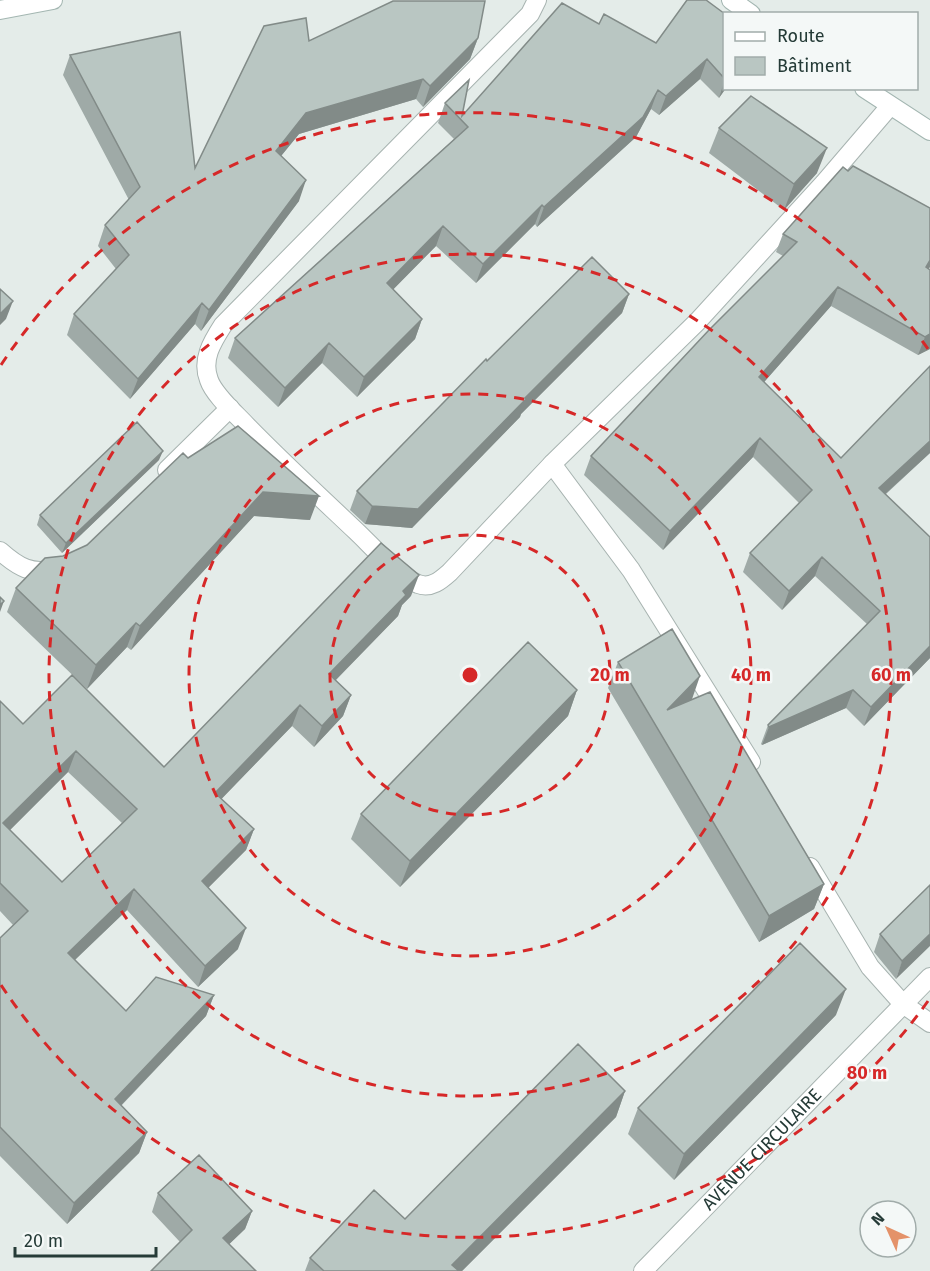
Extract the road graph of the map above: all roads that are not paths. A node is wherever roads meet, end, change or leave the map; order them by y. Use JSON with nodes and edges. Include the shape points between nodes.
{"nodes":[{"id":1,"x":53,"y":0,"type":"edge"},
{"id":2,"x":537,"y":0,"type":"edge"},
{"id":3,"x":731,"y":0,"type":"edge"},
{"id":4,"x":0,"y":10,"type":"edge"},
{"id":5,"x":748,"y":12,"type":"edge"},
{"id":6,"x":867,"y":90,"type":"edge"},
{"id":7,"x":890,"y":106,"type":"junction"},
{"id":8,"x":930,"y":131,"type":"edge"},
{"id":9,"x":230,"y":408,"type":"junction"},
{"id":10,"x":552,"y":464,"type":"junction"},
{"id":11,"x":155,"y":481,"type":"edge"},
{"id":12,"x":0,"y":551,"type":"edge"},
{"id":13,"x":71,"y":561,"type":"edge"},
{"id":14,"x":762,"y":781,"type":"edge"},
{"id":15,"x":802,"y":852,"type":"edge"},
{"id":16,"x":930,"y":976,"type":"edge"},
{"id":17,"x":903,"y":1004,"type":"junction"},
{"id":18,"x":930,"y":1023,"type":"edge"},
{"id":19,"x":643,"y":1271,"type":"edge"}],
"edges":[{"from":1,"to":4,"type":"street"},
{"from":2,"to":9,"type":"street","via":[[530,14],[223,325],[207,355],[206,368],[209,382]]},
{"from":3,"to":5,"type":"street"},
{"from":6,"to":7,"type":"street"},
{"from":7,"to":8,"type":"street"},
{"from":7,"to":10,"type":"street","via":[[697,322]]},
{"from":9,"to":10,"type":"street","via":[[284,463],[418,585],[435,584],[450,572]]},
{"from":9,"to":11,"type":"street"},
{"from":10,"to":14,"type":"street","via":[[631,570]]},
{"from":12,"to":13,"type":"street","via":[[21,568],[32,570],[52,570]]},
{"from":15,"to":17,"type":"street","via":[[870,968]]},
{"from":16,"to":17,"type":"street","name":"AVENUE CIRCULAIRE"},
{"from":17,"to":18,"type":"street"},
{"from":17,"to":19,"type":"street","name":"AVENUE CIRCULAIRE"}]}
